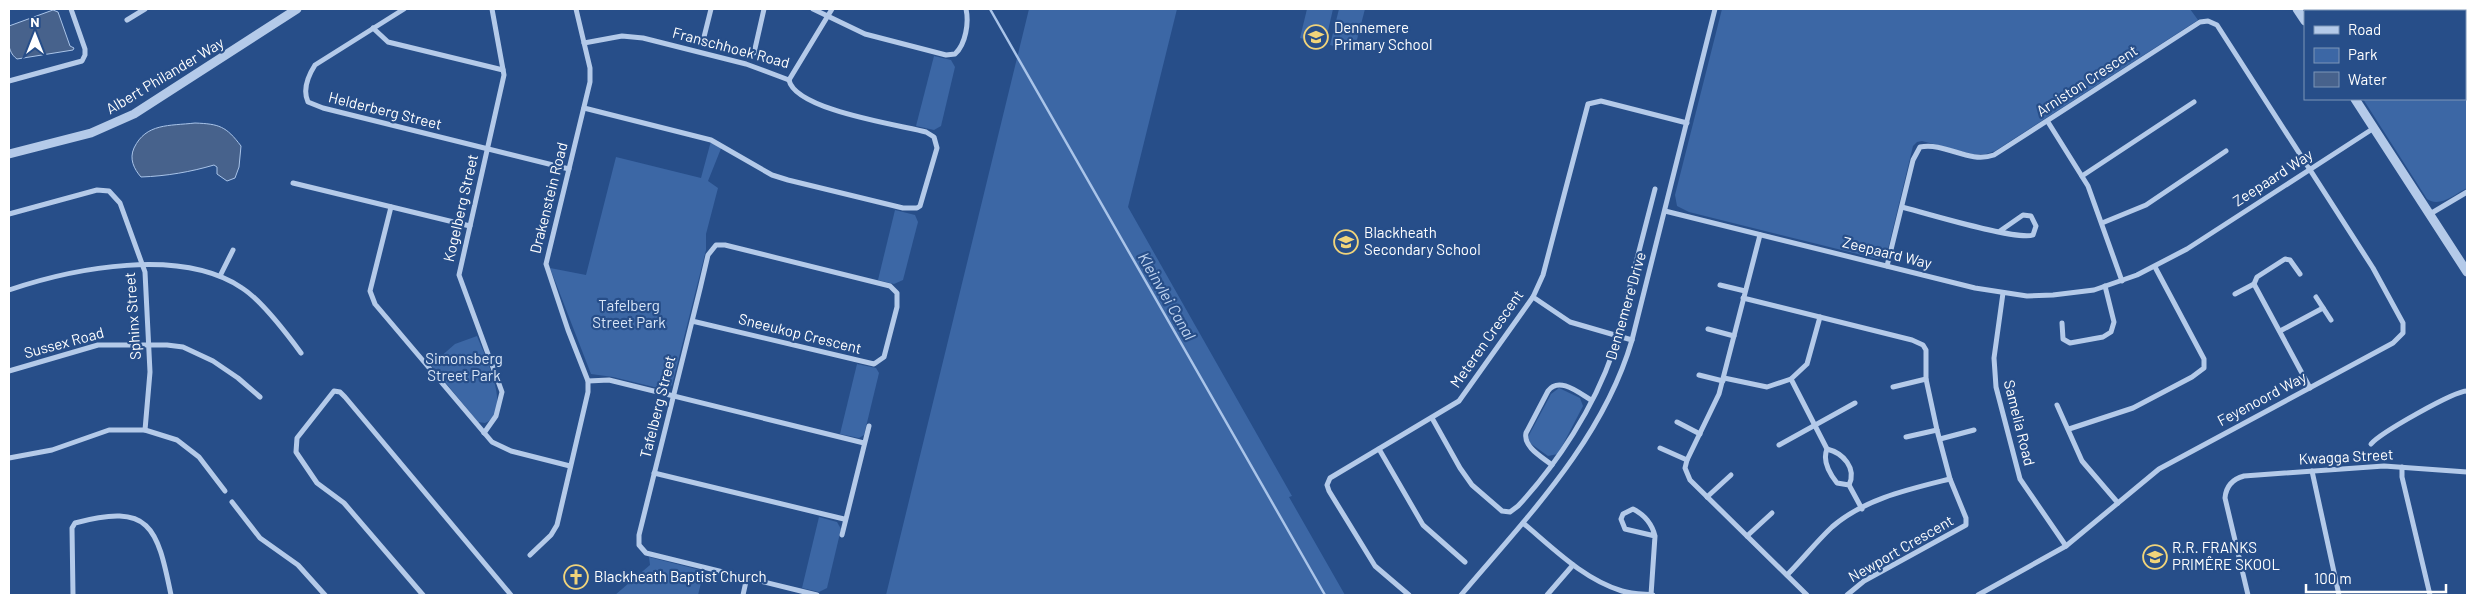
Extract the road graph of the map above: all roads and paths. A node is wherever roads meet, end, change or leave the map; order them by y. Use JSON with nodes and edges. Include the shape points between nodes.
{"nodes":[{"id":1,"x":72,"y":9,"type":"edge"},
{"id":2,"x":145,"y":9,"type":"edge"},
{"id":3,"x":296,"y":9,"type":"edge"},
{"id":4,"x":404,"y":9,"type":"edge"},
{"id":5,"x":492,"y":9,"type":"edge"},
{"id":6,"x":576,"y":9,"type":"edge"},
{"id":7,"x":711,"y":9,"type":"edge"},
{"id":8,"x":764,"y":9,"type":"edge"},
{"id":9,"x":813,"y":9,"type":"edge"},
{"id":10,"x":832,"y":9,"type":"edge"},
{"id":11,"x":966,"y":9,"type":"edge"},
{"id":12,"x":1715,"y":9,"type":"edge"},
{"id":13,"x":2297,"y":9,"type":"edge"},
{"id":14,"x":829,"y":15,"type":"junction"},
{"id":15,"x":127,"y":20,"type":"dead end"},
{"id":16,"x":2304,"y":20,"type":"edge"},
{"id":17,"x":373,"y":28,"type":"junction"},
{"id":18,"x":703,"y":41,"type":"dead end"},
{"id":19,"x":584,"y":43,"type":"junction"},
{"id":20,"x":754,"y":53,"type":"dead end"},
{"id":21,"x":503,"y":70,"type":"junction"},
{"id":22,"x":790,"y":80,"type":"junction"},
{"id":23,"x":9,"y":81,"type":"edge"},
{"id":24,"x":2356,"y":100,"type":"edge"},
{"id":25,"x":2194,"y":102,"type":"dead end"},
{"id":26,"x":584,"y":108,"type":"junction"},
{"id":27,"x":2048,"y":122,"type":"junction"},
{"id":28,"x":1686,"y":123,"type":"junction"},
{"id":29,"x":2374,"y":128,"type":"junction"},
{"id":30,"x":488,"y":149,"type":"junction"},
{"id":31,"x":2226,"y":151,"type":"dead end"},
{"id":32,"x":9,"y":154,"type":"edge"},
{"id":33,"x":569,"y":169,"type":"junction"},
{"id":34,"x":2310,"y":169,"type":"junction"},
{"id":35,"x":2082,"y":176,"type":"junction"},
{"id":36,"x":293,"y":182,"type":"dead end"},
{"id":37,"x":1654,"y":189,"type":"dead end"},
{"id":38,"x":2467,"y":192,"type":"edge"},
{"id":39,"x":391,"y":206,"type":"junction"},
{"id":40,"x":1902,"y":208,"type":"junction"},
{"id":41,"x":1665,"y":211,"type":"junction"},
{"id":42,"x":9,"y":214,"type":"edge"},
{"id":43,"x":2430,"y":214,"type":"junction"},
{"id":44,"x":2102,"y":223,"type":"junction"},
{"id":45,"x":470,"y":226,"type":"junction"},
{"id":46,"x":2000,"y":231,"type":"junction"},
{"id":47,"x":1760,"y":234,"type":"junction"},
{"id":48,"x":714,"y":246,"type":"joint"},
{"id":49,"x":233,"y":250,"type":"dead end"},
{"id":50,"x":142,"y":265,"type":"junction"},
{"id":51,"x":1888,"y":266,"type":"junction"},
{"id":52,"x":2155,"y":267,"type":"junction"},
{"id":53,"x":2467,"y":272,"type":"edge"},
{"id":54,"x":2300,"y":274,"type":"dead end"},
{"id":55,"x":220,"y":276,"type":"junction"},
{"id":56,"x":2122,"y":281,"type":"junction"},
{"id":57,"x":2254,"y":284,"type":"junction"},
{"id":58,"x":1720,"y":285,"type":"dead end"},
{"id":59,"x":2105,"y":286,"type":"junction"},
{"id":60,"x":9,"y":290,"type":"edge"},
{"id":61,"x":1745,"y":291,"type":"junction"},
{"id":62,"x":2003,"y":293,"type":"junction"},
{"id":63,"x":2234,"y":294,"type":"dead end"},
{"id":64,"x":1532,"y":297,"type":"junction"},
{"id":65,"x":2316,"y":297,"type":"dead end"},
{"id":66,"x":1743,"y":298,"type":"junction"},
{"id":67,"x":2323,"y":308,"type":"junction"},
{"id":68,"x":1820,"y":317,"type":"junction"},
{"id":69,"x":2331,"y":320,"type":"dead end"},
{"id":70,"x":692,"y":321,"type":"junction"},
{"id":71,"x":2062,"y":323,"type":"dead end"},
{"id":72,"x":1708,"y":329,"type":"dead end"},
{"id":73,"x":2280,"y":331,"type":"junction"},
{"id":74,"x":1618,"y":336,"type":"junction"},
{"id":75,"x":1734,"y":336,"type":"junction"},
{"id":76,"x":1632,"y":340,"type":"junction"},
{"id":77,"x":148,"y":344,"type":"junction"},
{"id":78,"x":301,"y":353,"type":"dead end"},
{"id":79,"x":9,"y":371,"type":"edge"},
{"id":80,"x":1700,"y":375,"type":"dead end"},
{"id":81,"x":1723,"y":379,"type":"junction"},
{"id":82,"x":1791,"y":379,"type":"junction"},
{"id":83,"x":1926,"y":379,"type":"junction"},
{"id":84,"x":588,"y":381,"type":"junction"},
{"id":85,"x":1893,"y":387,"type":"dead end"},
{"id":86,"x":2310,"y":388,"type":"junction"},
{"id":87,"x":2467,"y":391,"type":"edge"},
{"id":88,"x":674,"y":396,"type":"junction"},
{"id":89,"x":260,"y":397,"type":"dead end"},
{"id":90,"x":1591,"y":400,"type":"junction"},
{"id":91,"x":1855,"y":402,"type":"dead end"},
{"id":92,"x":2058,"y":405,"type":"dead end"},
{"id":93,"x":1432,"y":418,"type":"junction"},
{"id":94,"x":1677,"y":422,"type":"dead end"},
{"id":95,"x":1814,"y":425,"type":"junction"},
{"id":96,"x":868,"y":426,"type":"dead end"},
{"id":97,"x":2069,"y":429,"type":"junction"},
{"id":98,"x":145,"y":430,"type":"junction"},
{"id":99,"x":1938,"y":430,"type":"junction"},
{"id":100,"x":1974,"y":430,"type":"dead end"},
{"id":101,"x":484,"y":433,"type":"junction"},
{"id":102,"x":1700,"y":434,"type":"junction"},
{"id":103,"x":1906,"y":437,"type":"dead end"},
{"id":104,"x":1940,"y":439,"type":"junction"},
{"id":105,"x":864,"y":443,"type":"junction"},
{"id":106,"x":2371,"y":444,"type":"dead end"},
{"id":107,"x":1779,"y":445,"type":"dead end"},
{"id":108,"x":1660,"y":448,"type":"dead end"},
{"id":109,"x":1379,"y":449,"type":"junction"},
{"id":110,"x":1827,"y":449,"type":"junction"},
{"id":111,"x":9,"y":458,"type":"edge"},
{"id":112,"x":1687,"y":460,"type":"junction"},
{"id":113,"x":1552,"y":465,"type":"junction"},
{"id":114,"x":570,"y":466,"type":"junction"},
{"id":115,"x":2402,"y":467,"type":"junction"},
{"id":116,"x":2312,"y":471,"type":"junction"},
{"id":117,"x":2467,"y":472,"type":"edge"},
{"id":118,"x":654,"y":473,"type":"junction"},
{"id":119,"x":1731,"y":475,"type":"dead end"},
{"id":120,"x":1950,"y":479,"type":"junction"},
{"id":121,"x":1848,"y":485,"type":"junction"},
{"id":122,"x":225,"y":491,"type":"dead end"},
{"id":123,"x":1707,"y":497,"type":"junction"},
{"id":124,"x":232,"y":502,"type":"dead end"},
{"id":125,"x":2118,"y":503,"type":"junction"},
{"id":126,"x":1862,"y":509,"type":"junction"},
{"id":127,"x":1772,"y":513,"type":"dead end"},
{"id":128,"x":844,"y":519,"type":"junction"},
{"id":129,"x":1523,"y":522,"type":"junction"},
{"id":130,"x":842,"y":534,"type":"dead end"},
{"id":131,"x":1655,"y":536,"type":"junction"},
{"id":132,"x":1747,"y":536,"type":"junction"},
{"id":133,"x":2066,"y":546,"type":"junction"},
{"id":134,"x":530,"y":555,"type":"dead end"},
{"id":135,"x":1465,"y":562,"type":"dead end"},
{"id":136,"x":1573,"y":565,"type":"junction"},
{"id":137,"x":1787,"y":575,"type":"junction"},
{"id":138,"x":747,"y":577,"type":"junction"},
{"id":139,"x":507,"y":594,"type":"edge"},
{"id":140,"x":73,"y":595,"type":"edge"},
{"id":141,"x":171,"y":595,"type":"edge"},
{"id":142,"x":326,"y":595,"type":"edge"},
{"id":143,"x":423,"y":595,"type":"edge"},
{"id":144,"x":743,"y":595,"type":"edge"},
{"id":145,"x":817,"y":595,"type":"edge"},
{"id":146,"x":1409,"y":595,"type":"edge"},
{"id":147,"x":1461,"y":595,"type":"edge"},
{"id":148,"x":1547,"y":595,"type":"edge"},
{"id":149,"x":1652,"y":595,"type":"edge"},
{"id":150,"x":1807,"y":595,"type":"edge"},
{"id":151,"x":1847,"y":595,"type":"edge"},
{"id":152,"x":1978,"y":595,"type":"edge"},
{"id":153,"x":2248,"y":595,"type":"edge"},
{"id":154,"x":2339,"y":595,"type":"edge"},
{"id":155,"x":2430,"y":595,"type":"edge"}],
"edges":[{"from":1,"to":23,"type":"street","via":[[85,49],[82,61]]},
{"from":2,"to":15,"type":"street"},
{"from":3,"to":32,"type":"street","name":"Albert Philander Way","via":[[127,118],[91,133]]},
{"from":4,"to":17,"type":"street","name":"Helderberg Street"},
{"from":5,"to":21,"type":"street","name":"Kogelberg Street"},
{"from":6,"to":19,"type":"street","name":"Drakenstein Road"},
{"from":7,"to":18,"type":"street"},
{"from":8,"to":20,"type":"street"},
{"from":9,"to":14,"type":"street"},
{"from":10,"to":14,"type":"street","name":"Franschhoek Road"},
{"from":11,"to":14,"type":"street","via":[[968,20],[962,44],[955,54],[946,55],[865,34]]},
{"from":12,"to":28,"type":"street","name":"Dennemere Drive"},
{"from":13,"to":16,"type":"street"},
{"from":14,"to":22,"type":"street","name":"Franschhoek Road"},
{"from":17,"to":21,"type":"street","via":[[388,42]]},
{"from":17,"to":30,"type":"street","name":"Helderberg Street","via":[[315,65],[307,80],[308,102]]},
{"from":19,"to":22,"type":"street","name":"Franschhoek Road","via":[[622,36],[643,38],[746,64]]},
{"from":19,"to":26,"type":"street","name":"Drakenstein Road","via":[[590,74]]},
{"from":21,"to":30,"type":"street","name":"Kogelberg Street"},
{"from":22,"to":26,"type":"street","via":[[796,92],[820,105],[926,132],[934,137],[937,148],[920,206],[903,208],[788,180],[772,175],[711,140]]},
{"from":24,"to":29,"type":"street"},
{"from":25,"to":35,"type":"street"},
{"from":26,"to":33,"type":"street","name":"Drakenstein Road"},
{"from":27,"to":34,"type":"street","name":"Arniston Crescent","via":[[2200,22],[2211,21],[2217,25]]},
{"from":27,"to":35,"type":"street"},
{"from":27,"to":40,"type":"street","name":"Arniston Crescent","via":[[1984,158],[1920,147],[1915,154]]},
{"from":28,"to":41,"type":"street","name":"Dennemere Drive"},
{"from":28,"to":64,"type":"street","name":"Meteren Crescent","via":[[1601,101],[1588,104],[1546,266]]},
{"from":29,"to":34,"type":"street","name":"Zeepaard Way"},
{"from":29,"to":43,"type":"street"},
{"from":30,"to":33,"type":"street","name":"Helderberg Street"},
{"from":30,"to":45,"type":"street","name":"Kogelberg Street"},
{"from":31,"to":44,"type":"street","via":[[2146,205]]},
{"from":33,"to":84,"type":"street","name":"Drakenstein Road","via":[[546,268]]},
{"from":34,"to":52,"type":"street","name":"Zeepaard Way"},
{"from":34,"to":86,"type":"street","name":"Feyenoord Way","via":[[2373,268],[2404,326],[2394,343]]},
{"from":35,"to":44,"type":"street"},
{"from":36,"to":39,"type":"street"},
{"from":37,"to":74,"type":"street","name":"Dennemere Drive"},
{"from":38,"to":43,"type":"street"},
{"from":39,"to":45,"type":"street"},
{"from":39,"to":101,"type":"street","via":[[370,291],[372,300]]},
{"from":40,"to":46,"type":"street"},
{"from":40,"to":51,"type":"street","name":"Arniston Crescent"},
{"from":41,"to":47,"type":"street","name":"Zeepaard Way"},
{"from":41,"to":76,"type":"street","name":"Dennemere Drive"},
{"from":42,"to":50,"type":"street","name":"Sphinx Street","via":[[97,190],[109,191],[120,203]]},
{"from":43,"to":53,"type":"street"},
{"from":44,"to":56,"type":"street"},
{"from":45,"to":101,"type":"street","name":"Kogelberg Street","via":[[459,275],[502,392],[496,416]]},
{"from":46,"to":46,"type":"street","via":[[2029,236],[2036,232],[2036,222],[2031,216],[2023,215]]},
{"from":47,"to":51,"type":"street","name":"Zeepaard Way"},
{"from":47,"to":61,"type":"street"},
{"from":48,"to":70,"type":"street","name":"Tafelberg Street","via":[[708,255]]},
{"from":48,"to":70,"type":"street","name":"Sneeukop Crescent","via":[[725,245],[890,286],[898,299],[886,349],[879,362],[867,363]]},
{"from":49,"to":55,"type":"street"},
{"from":50,"to":55,"type":"street","via":[[182,266]]},
{"from":50,"to":60,"type":"street","via":[[74,272]]},
{"from":50,"to":77,"type":"street","name":"Sphinx Street","via":[[148,296]]},
{"from":51,"to":62,"type":"street","name":"Zeepaard Way"},
{"from":52,"to":56,"type":"street","name":"Zeepaard Way"},
{"from":52,"to":97,"type":"street","via":[[2204,359],[2204,368],[2132,408]]},
{"from":54,"to":57,"type":"street","via":[[2290,260],[2285,259],[2258,277]]},
{"from":55,"to":78,"type":"street","via":[[243,288]]},
{"from":56,"to":59,"type":"street","name":"Zeepaard Way"},
{"from":57,"to":63,"type":"street"},
{"from":57,"to":73,"type":"street"},
{"from":58,"to":61,"type":"street"},
{"from":59,"to":62,"type":"street","name":"Zeepaard Way","via":[[2053,295]]},
{"from":59,"to":71,"type":"street","via":[[2115,324],[2109,334],[2082,342],[2067,342],[2062,336]]},
{"from":61,"to":66,"type":"street"},
{"from":62,"to":133,"type":"street","name":"Samelia Road","via":[[1994,358],[1996,388],[2017,472]]},
{"from":64,"to":74,"type":"street","via":[[1570,322]]},
{"from":64,"to":93,"type":"street","name":"Meteren Crescent","via":[[1464,396]]},
{"from":65,"to":67,"type":"street"},
{"from":66,"to":68,"type":"street","name":"Newport Crescent"},
{"from":66,"to":75,"type":"street"},
{"from":67,"to":69,"type":"street"},
{"from":67,"to":73,"type":"street"},
{"from":68,"to":82,"type":"street","via":[[1807,364]]},
{"from":68,"to":83,"type":"street","name":"Newport Crescent","via":[[1918,342],[1926,350]]},
{"from":70,"to":88,"type":"street","name":"Tafelberg Street"},
{"from":72,"to":75,"type":"street"},
{"from":73,"to":86,"type":"street"},
{"from":74,"to":76,"type":"street"},
{"from":74,"to":90,"type":"street","name":"Dennemere Drive","via":[[1607,369]]},
{"from":75,"to":81,"type":"street"},
{"from":76,"to":129,"type":"street","name":"Dennemere Drive","via":[[1614,388],[1582,446]]},
{"from":77,"to":79,"type":"street","name":"Sussex Road","via":[[98,344]]},
{"from":77,"to":89,"type":"street","name":"Sussex Road","via":[[183,347],[220,366]]},
{"from":77,"to":98,"type":"street","name":"Sphinx Street","via":[[150,372]]},
{"from":80,"to":81,"type":"street"},
{"from":81,"to":82,"type":"street","via":[[1767,387]]},
{"from":81,"to":102,"type":"street"},
{"from":82,"to":95,"type":"street"},
{"from":83,"to":85,"type":"street"},
{"from":83,"to":99,"type":"street","name":"Newport Crescent"},
{"from":84,"to":88,"type":"street","via":[[609,380]]},
{"from":84,"to":114,"type":"street","name":"Drakenstein Road","via":[[588,396]]},
{"from":86,"to":125,"type":"street","name":"Feyenoord Way","via":[[2159,469]]},
{"from":87,"to":106,"type":"street","via":[[2453,395],[2384,433]]},
{"from":88,"to":105,"type":"street"},
{"from":88,"to":118,"type":"street","name":"Tafelberg Street"},
{"from":90,"to":113,"type":"street","name":"Dennemere Drive"},
{"from":90,"to":113,"type":"street","via":[[1560,384],[1548,391],[1525,439]]},
{"from":91,"to":95,"type":"street"},
{"from":92,"to":97,"type":"street"},
{"from":93,"to":109,"type":"street","name":"Meteren Crescent"},
{"from":93,"to":113,"type":"street","name":"Dennemere Drive","via":[[1465,476],[1505,512],[1518,506]]},
{"from":94,"to":102,"type":"street"},
{"from":95,"to":107,"type":"street"},
{"from":95,"to":110,"type":"street"},
{"from":96,"to":105,"type":"street"},
{"from":97,"to":125,"type":"street","via":[[2082,461]]},
{"from":98,"to":111,"type":"street","via":[[109,430],[52,450]]},
{"from":98,"to":122,"type":"street","via":[[177,440],[199,456]]},
{"from":99,"to":103,"type":"street"},
{"from":99,"to":104,"type":"street","name":"Newport Crescent"},
{"from":100,"to":104,"type":"street"},
{"from":101,"to":114,"type":"street","via":[[503,448]]},
{"from":102,"to":112,"type":"street"},
{"from":104,"to":120,"type":"street","name":"Newport Crescent"},
{"from":105,"to":128,"type":"street"},
{"from":108,"to":112,"type":"street"},
{"from":109,"to":135,"type":"street","via":[[1423,525]]},
{"from":109,"to":146,"type":"street","name":"Meteren Crescent","via":[[1332,475],[1328,489],[1375,566]]},
{"from":110,"to":121,"type":"street","via":[[1825,459],[1832,476],[1839,484]]},
{"from":110,"to":121,"type":"street","via":[[1839,453],[1845,460],[1852,475]]},
{"from":112,"to":123,"type":"street","via":[[1685,468],[1690,480]]},
{"from":114,"to":134,"type":"street","name":"Drakenstein Road","via":[[554,531]]},
{"from":115,"to":116,"type":"street","name":"Kwagga Street"},
{"from":115,"to":117,"type":"street","name":"Kwagga Street"},
{"from":115,"to":155,"type":"street"},
{"from":116,"to":153,"type":"street","name":"Kwagga Street","via":[[2244,476],[2228,486],[2226,498]]},
{"from":116,"to":154,"type":"street"},
{"from":118,"to":128,"type":"street"},
{"from":118,"to":138,"type":"street","name":"Tafelberg Street","via":[[639,535],[639,545],[646,553]]},
{"from":119,"to":123,"type":"street"},
{"from":120,"to":126,"type":"street","via":[[1890,495]]},
{"from":120,"to":151,"type":"street","name":"Newport Crescent","via":[[1966,525],[1864,581]]},
{"from":121,"to":126,"type":"street"},
{"from":123,"to":132,"type":"street"},
{"from":124,"to":142,"type":"street","via":[[260,538],[298,566]]},
{"from":125,"to":133,"type":"street","name":"Feyenoord Way"},
{"from":126,"to":137,"type":"street","via":[[1831,528]]},
{"from":127,"to":132,"type":"street"},
{"from":128,"to":130,"type":"street"},
{"from":129,"to":136,"type":"street"},
{"from":129,"to":147,"type":"street","name":"Dennemere Drive"},
{"from":131,"to":131,"type":"street","via":[[1653,528],[1638,512],[1633,510],[1623,514],[1621,519],[1625,529]]},
{"from":131,"to":149,"type":"street"},
{"from":132,"to":137,"type":"street"},
{"from":133,"to":152,"type":"street","name":"Feyenoord Way"},
{"from":136,"to":148,"type":"street"},
{"from":136,"to":149,"type":"street","via":[[1607,586],[1624,592]]},
{"from":137,"to":150,"type":"street"},
{"from":138,"to":144,"type":"street"},
{"from":138,"to":145,"type":"street"},
{"from":139,"to":143,"type":"street","via":[[345,397],[334,391],[297,438],[296,452],[317,483],[344,503]]},
{"from":140,"to":141,"type":"street","via":[[72,528],[75,523],[115,514],[138,519],[151,531]]}]}
